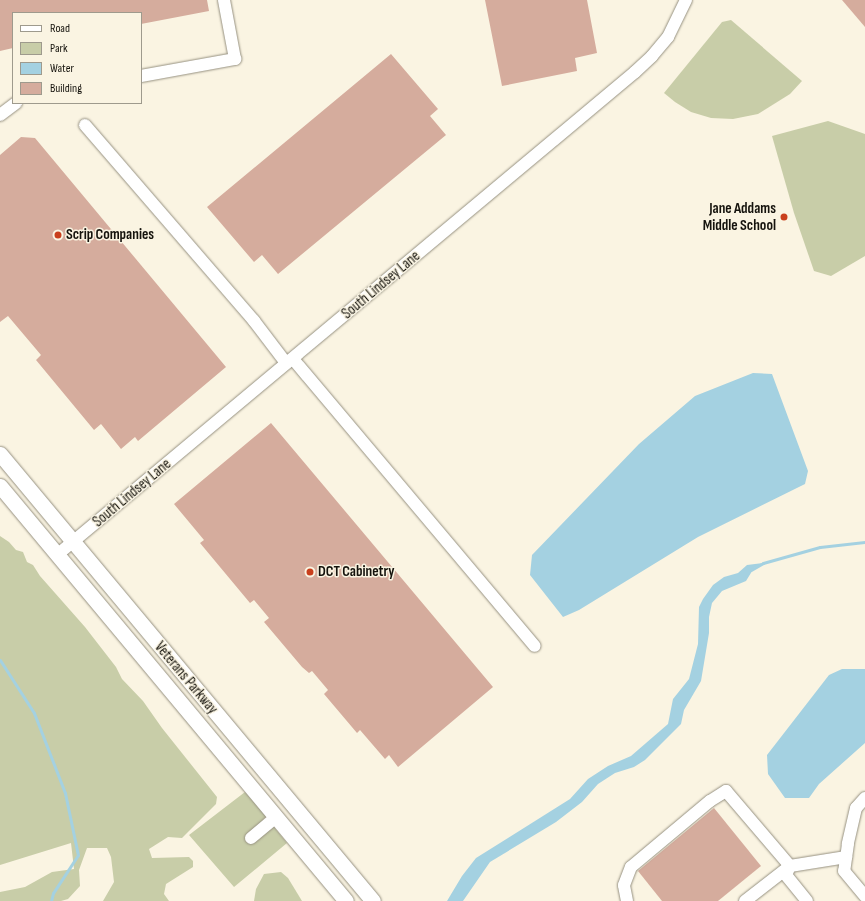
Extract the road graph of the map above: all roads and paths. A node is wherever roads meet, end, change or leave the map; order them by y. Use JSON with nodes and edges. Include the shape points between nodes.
{"nodes":[{"id":1,"x":224,"y":0,"type":"edge"},
{"id":2,"x":686,"y":0,"type":"edge"},
{"id":3,"x":142,"y":76,"type":"edge"},
{"id":4,"x":15,"y":104,"type":"edge"},
{"id":5,"x":0,"y":115,"type":"edge"},
{"id":6,"x":85,"y":125,"type":"dead end"},
{"id":7,"x":289,"y":361,"type":"junction"},
{"id":8,"x":0,"y":454,"type":"edge"},
{"id":9,"x":0,"y":486,"type":"edge"},
{"id":10,"x":73,"y":542,"type":"junction"},
{"id":11,"x":57,"y":555,"type":"junction"},
{"id":12,"x":535,"y":646,"type":"dead end"},
{"id":13,"x":864,"y":800,"type":"edge"},
{"id":14,"x":276,"y":817,"type":"junction"},
{"id":15,"x":251,"y":838,"type":"dead end"},
{"id":16,"x":846,"y":857,"type":"junction"},
{"id":17,"x":790,"y":866,"type":"junction"},
{"id":18,"x":865,"y":896,"type":"edge"},
{"id":19,"x":346,"y":901,"type":"edge"},
{"id":20,"x":373,"y":901,"type":"edge"},
{"id":21,"x":627,"y":901,"type":"edge"},
{"id":22,"x":745,"y":901,"type":"edge"},
{"id":23,"x":807,"y":901,"type":"edge"}],
"edges":[{"from":1,"to":3,"type":"street","via":[[235,58]]},
{"from":2,"to":7,"type":"street","name":"South Lindsey Lane","via":[[668,37],[635,72]]},
{"from":4,"to":5,"type":"street"},
{"from":6,"to":7,"type":"street"},
{"from":7,"to":10,"type":"street","name":"South Lindsey Lane"},
{"from":7,"to":12,"type":"street"},
{"from":8,"to":10,"type":"main road","name":"Veterans Parkway"},
{"from":9,"to":11,"type":"main road","name":"Veterans Parkway"},
{"from":10,"to":11,"type":"street","name":"South Lindsey Lane"},
{"from":10,"to":20,"type":"main road","name":"Veterans Parkway"},
{"from":11,"to":14,"type":"main road","name":"Veterans Parkway"},
{"from":13,"to":16,"type":"street","via":[[856,808]]},
{"from":14,"to":15,"type":"street"},
{"from":14,"to":19,"type":"main road","name":"Veterans Parkway"},
{"from":16,"to":17,"type":"street"},
{"from":16,"to":18,"type":"street","via":[[844,871]]},
{"from":17,"to":21,"type":"street","via":[[726,791],[710,801],[631,867],[624,885]]},
{"from":17,"to":22,"type":"street"},
{"from":17,"to":23,"type":"street","via":[[786,875]]}]}
